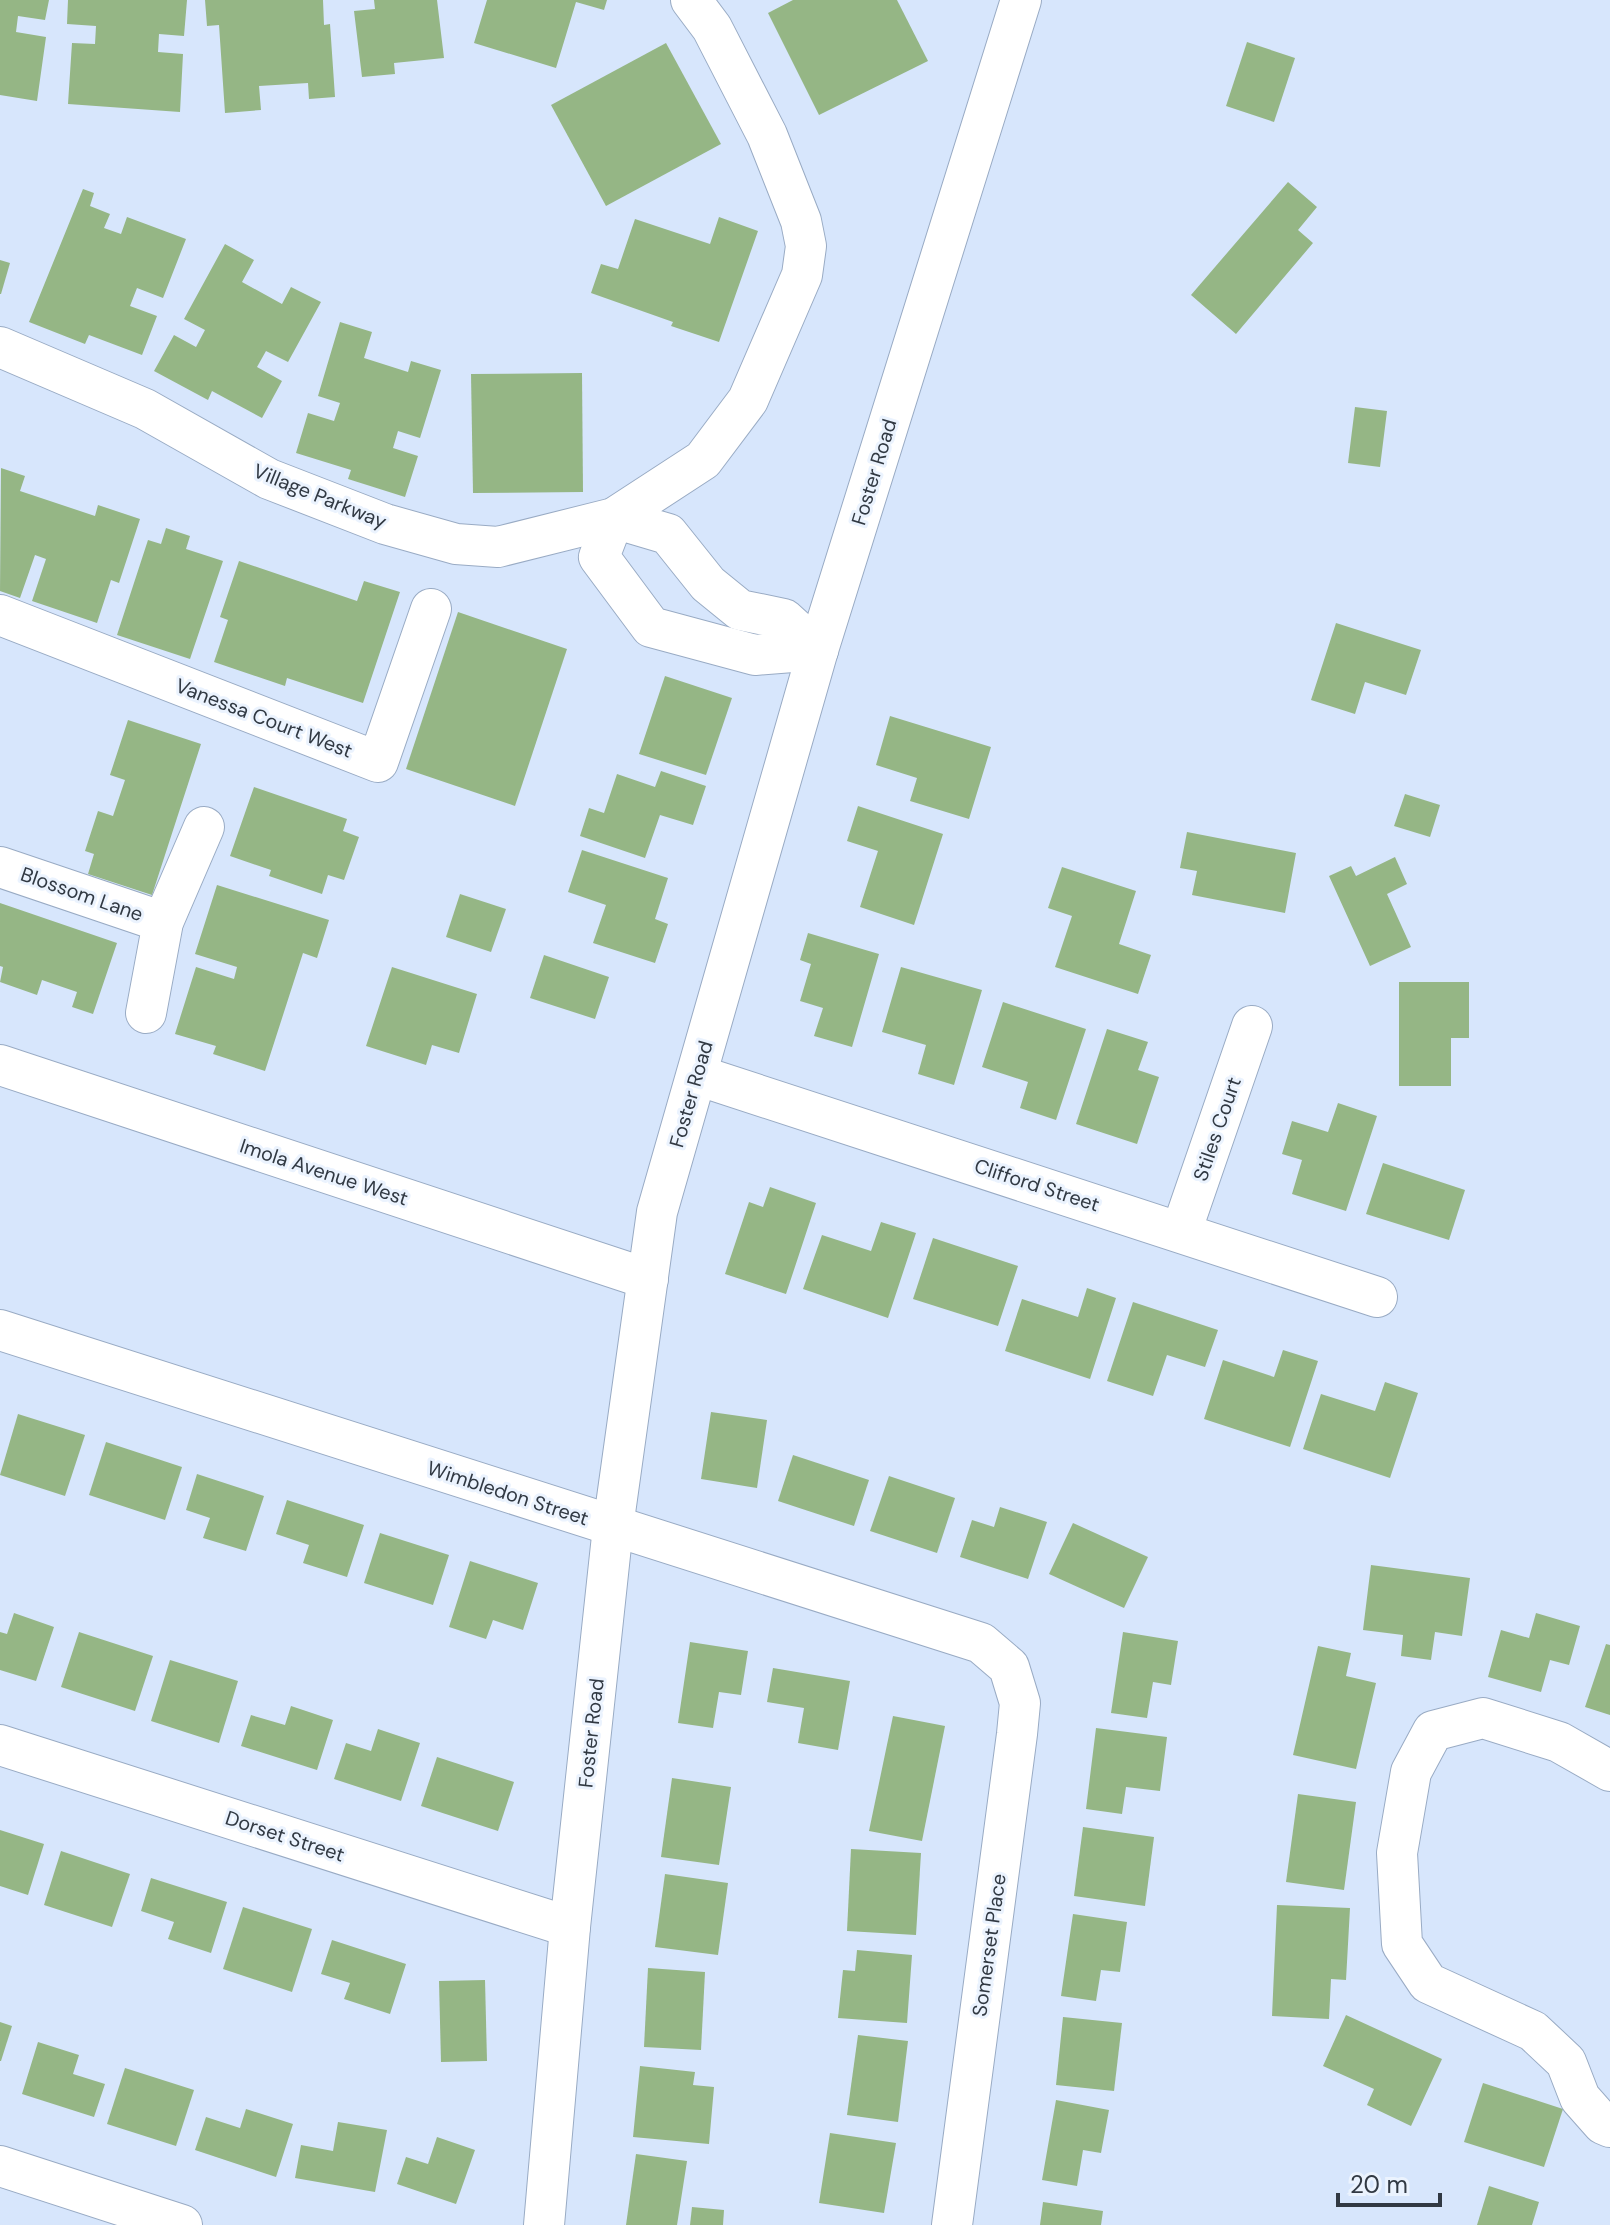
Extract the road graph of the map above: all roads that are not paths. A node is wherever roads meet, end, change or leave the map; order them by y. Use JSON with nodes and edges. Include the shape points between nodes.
{"nodes":[{"id":1,"x":691,"y":0,"type":"edge"},
{"id":2,"x":1021,"y":0,"type":"edge"},
{"id":3,"x":0,"y":347,"type":"edge"},
{"id":4,"x":614,"y":518,"type":"junction"},
{"id":5,"x":431,"y":609,"type":"dead end"},
{"id":6,"x":0,"y":615,"type":"edge"},
{"id":7,"x":818,"y":650,"type":"junction"},
{"id":8,"x":204,"y":827,"type":"dead end"},
{"id":9,"x":0,"y":867,"type":"edge"},
{"id":10,"x":163,"y":922,"type":"junction"},
{"id":11,"x":146,"y":1013,"type":"dead end"},
{"id":12,"x":1252,"y":1026,"type":"dead end"},
{"id":13,"x":0,"y":1065,"type":"edge"},
{"id":14,"x":697,"y":1075,"type":"junction"},
{"id":15,"x":1181,"y":1232,"type":"junction"},
{"id":16,"x":648,"y":1279,"type":"junction"},
{"id":17,"x":1377,"y":1297,"type":"dead end"},
{"id":18,"x":0,"y":1330,"type":"edge"},
{"id":19,"x":613,"y":1527,"type":"junction"},
{"id":20,"x":1009,"y":1667,"type":"joint"},
{"id":21,"x":0,"y":1745,"type":"edge"},
{"id":22,"x":1610,"y":1771,"type":"edge"},
{"id":23,"x":570,"y":1927,"type":"junction"},
{"id":24,"x":1610,"y":2127,"type":"edge"},
{"id":25,"x":0,"y":2166,"type":"edge"},
{"id":26,"x":182,"y":2225,"type":"edge"},
{"id":27,"x":544,"y":2225,"type":"edge"},
{"id":28,"x":952,"y":2225,"type":"edge"}],
"edges":[{"from":1,"to":4,"type":"street","name":"Village Parkway","via":[[712,28],[767,135],[801,221],[806,246],[802,275],[748,400],[703,460]]},
{"from":2,"to":7,"type":"street","name":"Foster Road"},
{"from":3,"to":4,"type":"street","name":"Village Parkway","via":[[145,409],[269,479],[385,524],[456,544],[498,547]]},
{"from":4,"to":7,"type":"street","via":[[668,534],[708,584],[740,610],[784,619]]},
{"from":4,"to":7,"type":"street","via":[[599,557],[651,627],[755,655]]},
{"from":5,"to":6,"type":"street","name":"Vanessa Court West","via":[[378,762]]},
{"from":7,"to":14,"type":"street","name":"Foster Road"},
{"from":8,"to":10,"type":"street"},
{"from":9,"to":10,"type":"street","name":"Blossom Lane"},
{"from":10,"to":11,"type":"street"},
{"from":12,"to":15,"type":"street","name":"Stiles Court"},
{"from":13,"to":16,"type":"street","name":"Imola Avenue West"},
{"from":14,"to":15,"type":"street","name":"Clifford Street"},
{"from":14,"to":16,"type":"street","name":"Foster Road","via":[[657,1212]]},
{"from":15,"to":17,"type":"street","name":"Clifford Street"},
{"from":16,"to":19,"type":"street","name":"Foster Road"},
{"from":18,"to":19,"type":"street","name":"Wimbledon Street"},
{"from":19,"to":20,"type":"street","name":"Wimbledon Street","via":[[981,1643]]},
{"from":19,"to":23,"type":"street","name":"Foster Road"},
{"from":20,"to":28,"type":"street","name":"Somerset Place","via":[[1020,1703],[1017,1734]]},
{"from":21,"to":23,"type":"street","name":"Dorset Street"},
{"from":22,"to":24,"type":"street","via":[[1559,1742],[1483,1718],[1433,1731],[1411,1772],[1397,1853],[1402,1944],[1428,1983],[1533,2031],[1566,2062],[1580,2098]]},
{"from":23,"to":27,"type":"street","name":"Foster Road"},
{"from":25,"to":26,"type":"street"}]}
